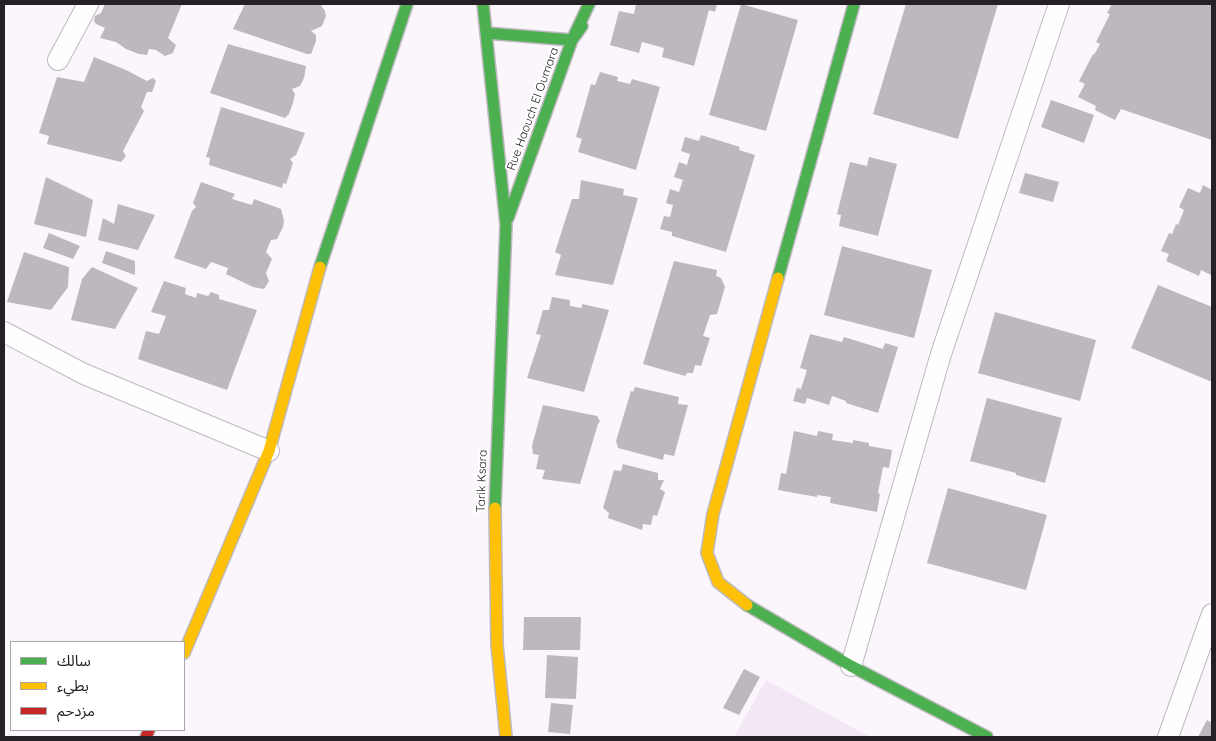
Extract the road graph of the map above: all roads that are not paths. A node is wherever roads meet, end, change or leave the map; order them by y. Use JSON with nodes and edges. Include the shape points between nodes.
{"nodes":[{"id":1,"x":88,"y":4,"type":"edge"},
{"id":2,"x":407,"y":4,"type":"edge"},
{"id":3,"x":483,"y":4,"type":"edge"},
{"id":4,"x":588,"y":4,"type":"edge"},
{"id":5,"x":599,"y":4,"type":"edge"},
{"id":6,"x":854,"y":4,"type":"edge"},
{"id":7,"x":1059,"y":4,"type":"edge"},
{"id":8,"x":486,"y":33,"type":"junction"},
{"id":9,"x":572,"y":40,"type":"junction"},
{"id":10,"x":58,"y":60,"type":"dead end"},
{"id":11,"x":506,"y":225,"type":"junction"},
{"id":12,"x":4,"y":332,"type":"edge"},
{"id":13,"x":269,"y":450,"type":"junction"},
{"id":14,"x":1212,"y":614,"type":"edge"},
{"id":15,"x":185,"y":651,"type":"edge"},
{"id":16,"x":852,"y":666,"type":"junction"},
{"id":17,"x":506,"y":737,"type":"edge"},
{"id":18,"x":987,"y":737,"type":"edge"},
{"id":19,"x":1168,"y":737,"type":"edge"}],
"edges":[{"from":1,"to":10,"type":"street"},
{"from":2,"to":13,"type":"street","via":[[317,276]]},
{"from":3,"to":8,"type":"street"},
{"from":4,"to":9,"type":"street","name":"Rue Haouch El Oumara"},
{"from":5,"to":9,"type":"street"},
{"from":6,"to":16,"type":"street","via":[[713,514],[707,553],[718,582],[740,601]]},
{"from":7,"to":16,"type":"street","via":[[941,354]]},
{"from":8,"to":9,"type":"street"},
{"from":8,"to":11,"type":"street"},
{"from":9,"to":11,"type":"street","name":"Rue Haouch El Oumara"},
{"from":11,"to":17,"type":"street","name":"Tarik Ksara","via":[[494,526],[498,646]]},
{"from":12,"to":13,"type":"street","via":[[84,374]]},
{"from":13,"to":15,"type":"street"},
{"from":14,"to":19,"type":"street"},
{"from":16,"to":18,"type":"street"}]}
